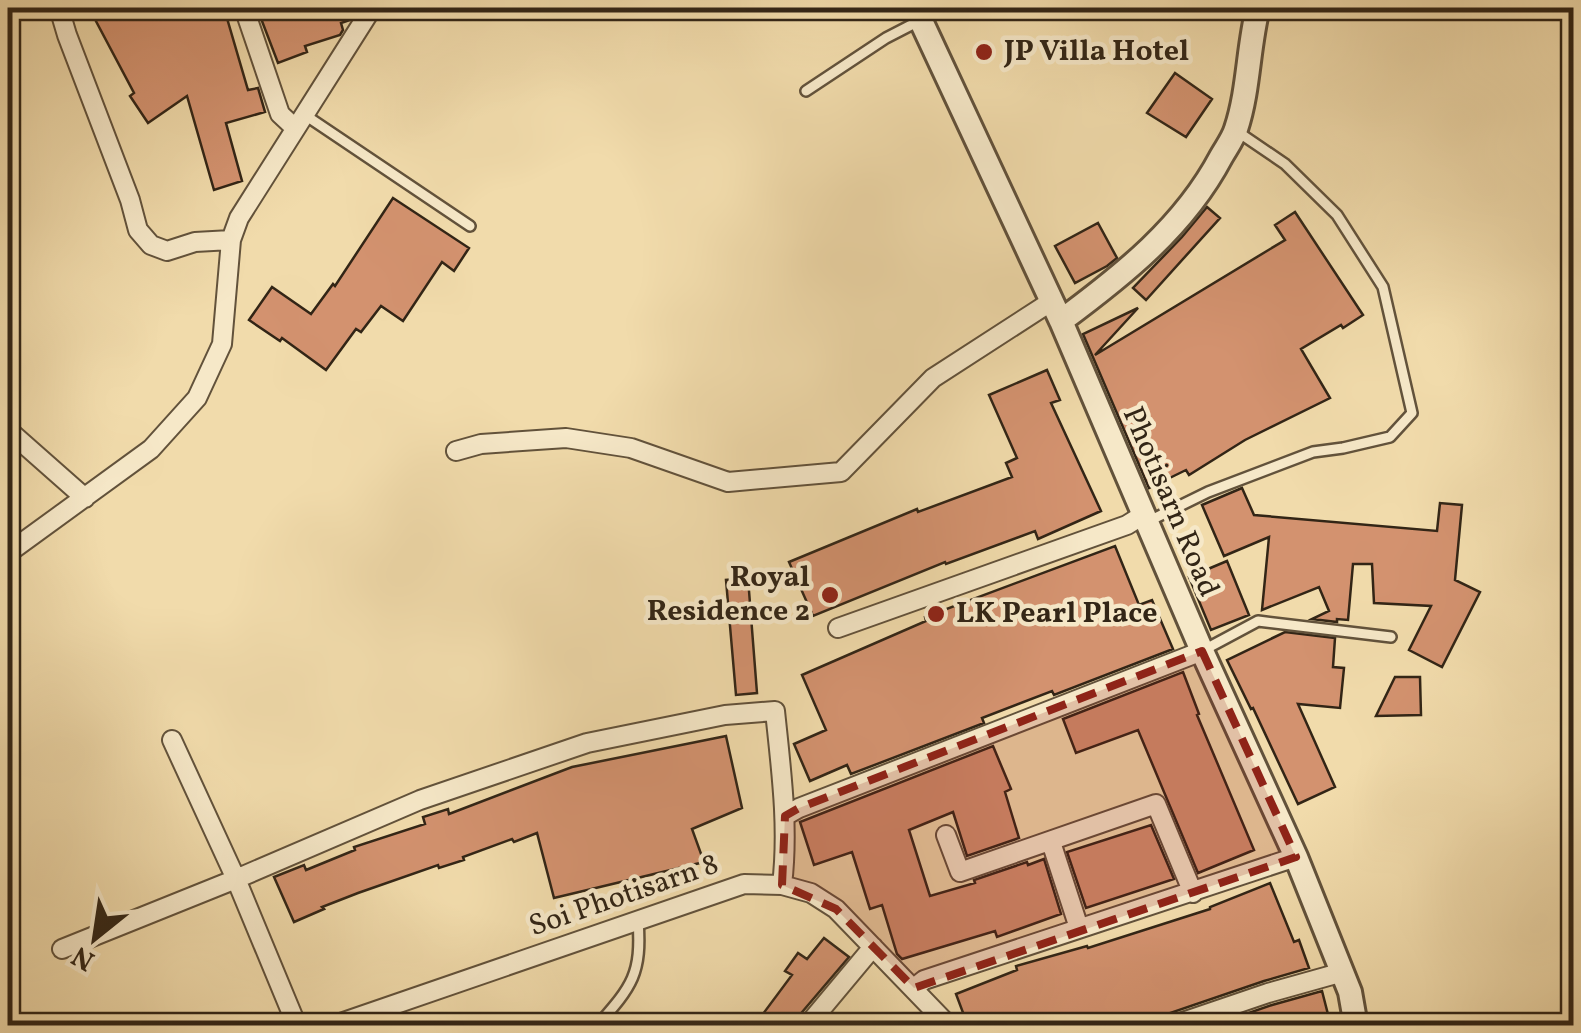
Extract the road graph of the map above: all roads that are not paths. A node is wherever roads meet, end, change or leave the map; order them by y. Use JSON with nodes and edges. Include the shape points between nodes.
{"nodes":[{"id":1,"x":60,"y":8,"type":"edge"},
{"id":2,"x":244,"y":8,"type":"edge"},
{"id":3,"x":372,"y":8,"type":"edge"},
{"id":4,"x":1254,"y":10,"type":"edge"},
{"id":5,"x":918,"y":14,"type":"edge"},
{"id":6,"x":806,"y":91,"type":"dead end"},
{"id":7,"x":300,"y":122,"type":"junction"},
{"id":8,"x":1236,"y":130,"type":"junction"},
{"id":9,"x":470,"y":226,"type":"dead end"},
{"id":10,"x":231,"y":240,"type":"junction"},
{"id":11,"x":1056,"y":311,"type":"junction"},
{"id":12,"x":8,"y":430,"type":"edge"},
{"id":13,"x":456,"y":451,"type":"dead end"},
{"id":14,"x":85,"y":498,"type":"junction"},
{"id":15,"x":1144,"y":519,"type":"junction"},
{"id":16,"x":8,"y":553,"type":"edge"},
{"id":17,"x":838,"y":628,"type":"dead end"},
{"id":18,"x":1391,"y":637,"type":"dead end"},
{"id":19,"x":1202,"y":650,"type":"junction"},
{"id":20,"x":172,"y":740,"type":"dead end"},
{"id":21,"x":786,"y":816,"type":"junction"},
{"id":22,"x":946,"y":835,"type":"dead end"},
{"id":23,"x":1051,"y":842,"type":"junction"},
{"id":24,"x":1296,"y":857,"type":"junction"},
{"id":25,"x":236,"y":879,"type":"junction"},
{"id":26,"x":782,"y":885,"type":"junction"},
{"id":27,"x":1193,"y":892,"type":"junction"},
{"id":28,"x":638,"y":920,"type":"junction"},
{"id":29,"x":1079,"y":928,"type":"junction"},
{"id":30,"x":873,"y":947,"type":"junction"},
{"id":31,"x":62,"y":949,"type":"dead end"},
{"id":32,"x":1342,"y":972,"type":"junction"},
{"id":33,"x":914,"y":988,"type":"junction"},
{"id":34,"x":297,"y":1026,"type":"edge"},
{"id":35,"x":332,"y":1026,"type":"edge"},
{"id":36,"x":597,"y":1026,"type":"edge"},
{"id":37,"x":807,"y":1026,"type":"edge"},
{"id":38,"x":948,"y":1026,"type":"edge"},
{"id":39,"x":1171,"y":1026,"type":"edge"},
{"id":40,"x":1356,"y":1026,"type":"edge"}],
"edges":[{"from":1,"to":10,"type":"street","via":[[138,230],[168,251]]},
{"from":2,"to":7,"type":"street","via":[[280,114]]},
{"from":3,"to":7,"type":"street"},
{"from":4,"to":8,"type":"street"},
{"from":5,"to":6,"type":"lane"},
{"from":5,"to":11,"type":"street","name":"Photisarn Road"},
{"from":7,"to":9,"type":"lane"},
{"from":7,"to":10,"type":"street"},
{"from":8,"to":11,"type":"street","via":[[1192,204],[1163,236],[1115,281]]},
{"from":8,"to":15,"type":"lane","via":[[1285,164],[1336,216],[1383,287],[1412,414],[1390,438],[1313,452]]},
{"from":10,"to":14,"type":"street","via":[[222,344],[197,398],[152,449]]},
{"from":11,"to":13,"type":"street","via":[[933,378],[841,472],[728,482],[631,448],[566,438]]},
{"from":11,"to":15,"type":"street","name":"Photisarn Road"},
{"from":12,"to":14,"type":"street"},
{"from":14,"to":16,"type":"street"},
{"from":15,"to":17,"type":"street"},
{"from":15,"to":19,"type":"street","name":"Photisarn Road"},
{"from":18,"to":19,"type":"lane","via":[[1258,621]]},
{"from":19,"to":21,"type":"street"},
{"from":19,"to":24,"type":"street","name":"Photisarn Road"},
{"from":20,"to":25,"type":"street"},
{"from":21,"to":25,"type":"street","via":[[776,711],[725,715],[587,743],[420,800]]},
{"from":21,"to":26,"type":"street"},
{"from":22,"to":23,"type":"street","via":[[960,872]]},
{"from":23,"to":27,"type":"street","via":[[1156,804]]},
{"from":23,"to":29,"type":"street"},
{"from":24,"to":27,"type":"street"},
{"from":24,"to":32,"type":"street","name":"Photisarn Road"},
{"from":25,"to":31,"type":"street"},
{"from":25,"to":34,"type":"street"},
{"from":26,"to":28,"type":"street","name":"Soi Photisarn 8","via":[[744,884]]},
{"from":26,"to":30,"type":"street","name":"Soi Photisarn 8","via":[[836,908]]},
{"from":27,"to":29,"type":"street"},
{"from":28,"to":35,"type":"street","name":"Soi Photisarn 8"},
{"from":28,"to":36,"type":"lane","via":[[634,979]]},
{"from":29,"to":33,"type":"street"},
{"from":30,"to":33,"type":"street","name":"Soi Photisarn 8"},
{"from":30,"to":37,"type":"street"},
{"from":32,"to":39,"type":"street"},
{"from":32,"to":40,"type":"street","name":"Photisarn Road"},
{"from":33,"to":38,"type":"street","name":"Soi Photisarn 8"}]}
